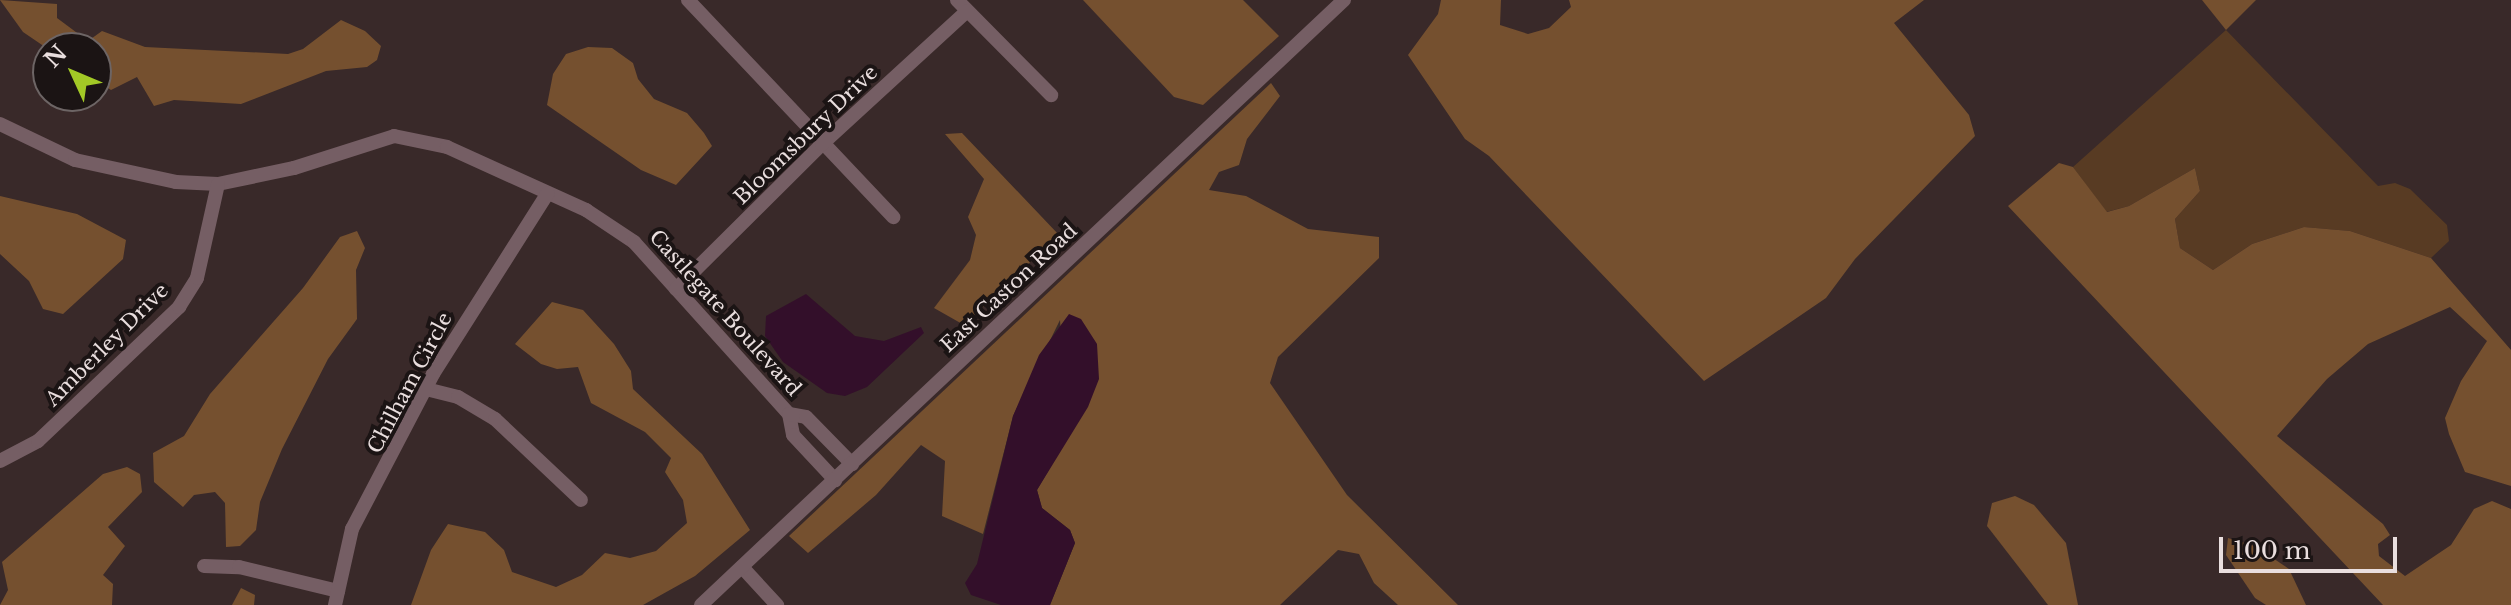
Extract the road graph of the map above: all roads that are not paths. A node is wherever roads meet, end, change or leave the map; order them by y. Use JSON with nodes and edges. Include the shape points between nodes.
{"nodes":[{"id":1,"x":688,"y":0,"type":"edge"},
{"id":2,"x":1344,"y":0,"type":"edge"},
{"id":3,"x":962,"y":6,"type":"edge"},
{"id":4,"x":1051,"y":95,"type":"dead end"},
{"id":5,"x":0,"y":124,"type":"edge"},
{"id":6,"x":822,"y":144,"type":"junction"},
{"id":7,"x":218,"y":184,"type":"junction"},
{"id":8,"x":548,"y":193,"type":"junction"},
{"id":9,"x":893,"y":217,"type":"dead end"},
{"id":10,"x":676,"y":289,"type":"junction"},
{"id":11,"x":426,"y":389,"type":"junction"},
{"id":12,"x":789,"y":414,"type":"junction"},
{"id":13,"x":0,"y":461,"type":"edge"},
{"id":14,"x":852,"y":464,"type":"junction"},
{"id":15,"x":835,"y":480,"type":"junction"},
{"id":16,"x":581,"y":500,"type":"dead end"},
{"id":17,"x":204,"y":566,"type":"dead end"},
{"id":18,"x":742,"y":567,"type":"junction"},
{"id":19,"x":337,"y":598,"type":"edge"},
{"id":20,"x":701,"y":605,"type":"edge"},
{"id":21,"x":777,"y":605,"type":"edge"}],
"edges":[{"from":1,"to":6,"type":"street"},
{"from":2,"to":14,"type":"street","name":"East Caston Road"},
{"from":3,"to":4,"type":"street"},
{"from":3,"to":6,"type":"street","name":"Bloomsbury Drive"},
{"from":5,"to":7,"type":"street","name":"Castlegate Boulevard","via":[[42,148],[120,172]]},
{"from":6,"to":9,"type":"street"},
{"from":6,"to":10,"type":"street","name":"Bloomsbury Drive"},
{"from":7,"to":8,"type":"street","name":"Castlegate Boulevard","via":[[294,168],[394,136],[447,147]]},
{"from":7,"to":13,"type":"street","name":"Amberley Drive","via":[[197,278],[179,307],[38,441]]},
{"from":8,"to":10,"type":"street","name":"Castlegate Boulevard","via":[[634,242]]},
{"from":8,"to":11,"type":"street","name":"Chilham Circle"},
{"from":10,"to":12,"type":"street","name":"Castlegate Boulevard"},
{"from":11,"to":16,"type":"street","via":[[458,397],[495,419]]},
{"from":11,"to":19,"type":"street","name":"Chilham Circle","via":[[352,529]]},
{"from":12,"to":14,"type":"street","name":"Castlegate Boulevard","via":[[806,417]]},
{"from":12,"to":15,"type":"street","name":"Castlegate Boulevard","via":[[793,435]]},
{"from":14,"to":15,"type":"street","name":"East Caston Road"},
{"from":15,"to":18,"type":"street","name":"East Caston Road"},
{"from":17,"to":19,"type":"street","via":[[239,567]]},
{"from":18,"to":20,"type":"street","name":"East Caston Road"},
{"from":18,"to":21,"type":"street"}]}
